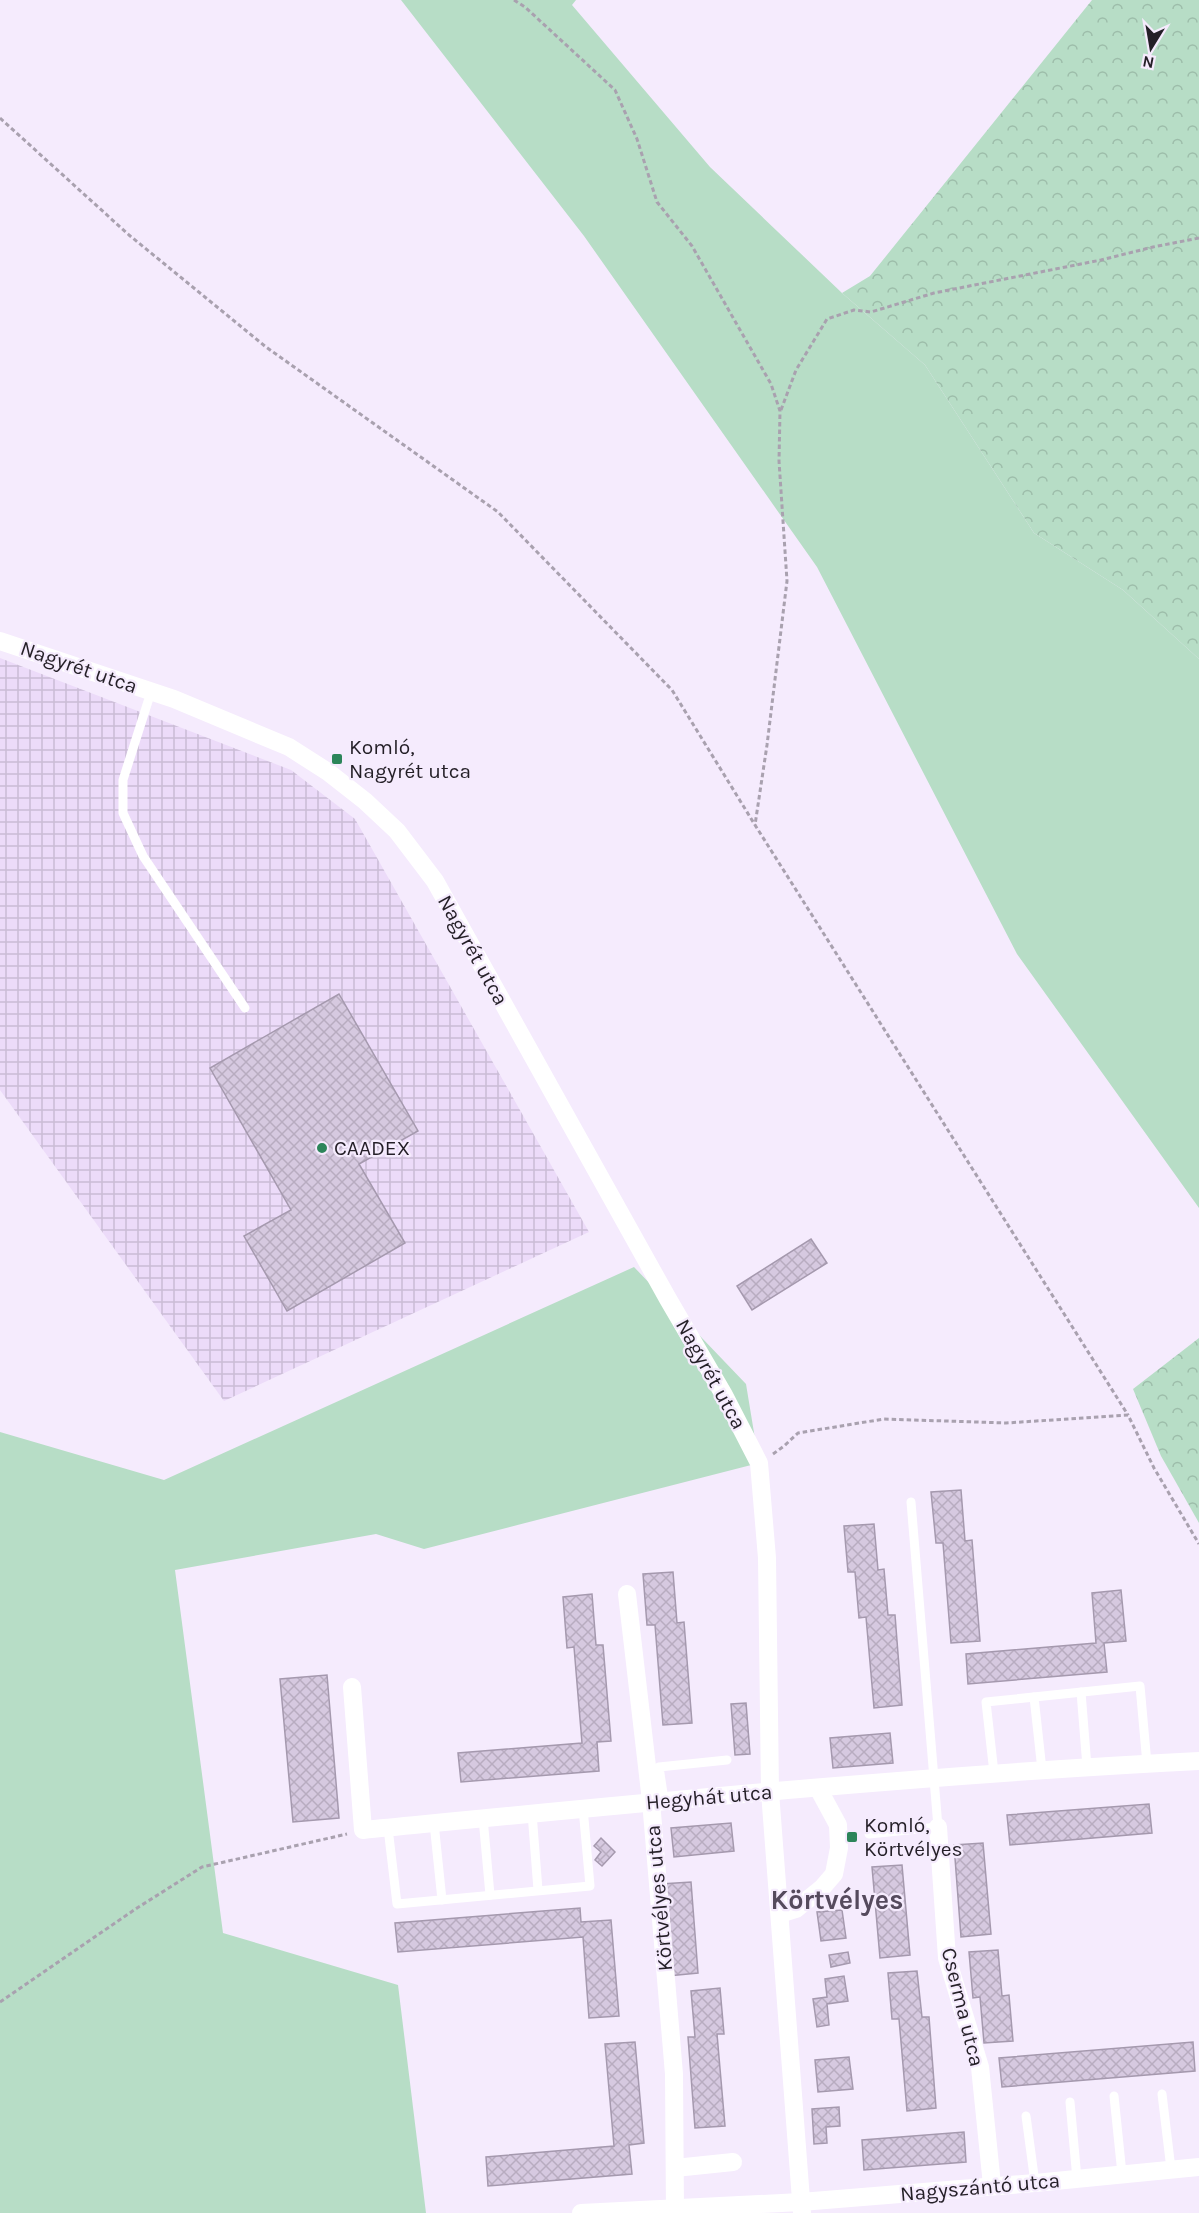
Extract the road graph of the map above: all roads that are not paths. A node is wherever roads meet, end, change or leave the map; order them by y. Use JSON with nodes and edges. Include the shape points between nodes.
{"nodes":[{"id":1,"x":0,"y":641,"type":"edge"},
{"id":2,"x":151,"y":692,"type":"junction"},
{"id":3,"x":245,"y":1008,"type":"dead end"},
{"id":4,"x":911,"y":1502,"type":"dead end"},
{"id":5,"x":627,"y":1594,"type":"dead end"},
{"id":6,"x":352,"y":1687,"type":"dead end"},
{"id":7,"x":1081,"y":1692,"type":"junction"},
{"id":8,"x":1034,"y":1697,"type":"junction"},
{"id":9,"x":727,"y":1760,"type":"dead end"},
{"id":10,"x":1199,"y":1761,"type":"edge"},
{"id":11,"x":1147,"y":1764,"type":"junction"},
{"id":12,"x":1087,"y":1767,"type":"junction"},
{"id":13,"x":1042,"y":1770,"type":"junction"},
{"id":14,"x":994,"y":1773,"type":"junction"},
{"id":15,"x":932,"y":1777,"type":"junction"},
{"id":16,"x":818,"y":1788,"type":"junction"},
{"id":17,"x":770,"y":1792,"type":"junction"},
{"id":18,"x":657,"y":1801,"type":"junction"},
{"id":19,"x":583,"y":1808,"type":"junction"},
{"id":20,"x":532,"y":1813,"type":"junction"},
{"id":21,"x":483,"y":1818,"type":"junction"},
{"id":22,"x":434,"y":1823,"type":"junction"},
{"id":23,"x":938,"y":1827,"type":"junction"},
{"id":24,"x":388,"y":1828,"type":"junction"},
{"id":25,"x":869,"y":1834,"type":"dead end"},
{"id":26,"x":538,"y":1890,"type":"junction"},
{"id":27,"x":490,"y":1895,"type":"junction"},
{"id":28,"x":442,"y":1900,"type":"junction"},
{"id":29,"x":780,"y":1914,"type":"junction"},
{"id":30,"x":1162,"y":2094,"type":"dead end"},
{"id":31,"x":1114,"y":2096,"type":"dead end"},
{"id":32,"x":1070,"y":2102,"type":"dead end"},
{"id":33,"x":1026,"y":2116,"type":"dead end"},
{"id":34,"x":734,"y":2162,"type":"dead end"},
{"id":35,"x":1199,"y":2167,"type":"edge"},
{"id":36,"x":675,"y":2168,"type":"junction"},
{"id":37,"x":1171,"y":2169,"type":"junction"},
{"id":38,"x":1122,"y":2174,"type":"junction"},
{"id":39,"x":1077,"y":2179,"type":"junction"},
{"id":40,"x":1035,"y":2183,"type":"junction"},
{"id":41,"x":992,"y":2186,"type":"junction"},
{"id":42,"x":802,"y":2207,"type":"edge"},
{"id":43,"x":675,"y":2211,"type":"edge"},
{"id":44,"x":616,"y":2212,"type":"edge"},
{"id":45,"x":581,"y":2213,"type":"edge"}],
"edges":[{"from":1,"to":2,"type":"street","name":"Nagyrét utca"},
{"from":2,"to":3,"type":"lane","via":[[123,780],[123,813],[143,856]]},
{"from":2,"to":17,"type":"street","name":"Nagyrét utca","via":[[289,747],[328,772],[397,831],[435,881],[759,1462],[767,1558]]},
{"from":4,"to":15,"type":"lane"},
{"from":5,"to":18,"type":"street","name":"Körtvélyes utca"},
{"from":6,"to":24,"type":"street","name":"Hegyhát utca","via":[[363,1830]]},
{"from":7,"to":8,"type":"lane"},
{"from":7,"to":11,"type":"lane","via":[[1140,1686]]},
{"from":7,"to":12,"type":"lane"},
{"from":8,"to":13,"type":"lane"},
{"from":8,"to":14,"type":"lane","via":[[986,1702]]},
{"from":9,"to":18,"type":"lane","via":[[659,1767]]},
{"from":10,"to":11,"type":"street","name":"Hegyhát utca"},
{"from":11,"to":12,"type":"street","name":"Hegyhát utca"},
{"from":12,"to":13,"type":"street","name":"Hegyhát utca"},
{"from":13,"to":14,"type":"street","name":"Hegyhát utca"},
{"from":14,"to":15,"type":"street","name":"Hegyhát utca"},
{"from":15,"to":16,"type":"street","name":"Hegyhát utca"},
{"from":15,"to":23,"type":"lane"},
{"from":16,"to":17,"type":"street","name":"Hegyhát utca"},
{"from":16,"to":29,"type":"street","via":[[838,1825],[834,1874],[796,1909]]},
{"from":17,"to":18,"type":"street","name":"Hegyhát utca"},
{"from":17,"to":29,"type":"street"},
{"from":18,"to":19,"type":"street","name":"Hegyhát utca"},
{"from":18,"to":36,"type":"street","name":"Körtvélyes utca","via":[[674,2074]]},
{"from":19,"to":20,"type":"street","name":"Hegyhát utca"},
{"from":19,"to":26,"type":"lane","via":[[590,1886]]},
{"from":20,"to":21,"type":"street","name":"Hegyhát utca"},
{"from":20,"to":26,"type":"lane"},
{"from":21,"to":22,"type":"street","name":"Hegyhát utca"},
{"from":21,"to":27,"type":"lane"},
{"from":22,"to":24,"type":"street","name":"Hegyhát utca"},
{"from":22,"to":28,"type":"lane"},
{"from":23,"to":25,"type":"lane"},
{"from":23,"to":41,"type":"street","name":"Cserma utca","via":[[947,1958],[980,2067]]},
{"from":24,"to":28,"type":"lane","via":[[397,1904]]},
{"from":26,"to":27,"type":"lane"},
{"from":27,"to":28,"type":"lane"},
{"from":29,"to":42,"type":"street"},
{"from":30,"to":37,"type":"lane"},
{"from":31,"to":38,"type":"lane"},
{"from":32,"to":39,"type":"lane"},
{"from":33,"to":40,"type":"lane"},
{"from":34,"to":36,"type":"street"},
{"from":35,"to":37,"type":"street","name":"Nagyszántó utca"},
{"from":36,"to":43,"type":"street","name":"Körtvélyes utca"},
{"from":37,"to":38,"type":"street","name":"Nagyszántó utca"},
{"from":38,"to":39,"type":"street","name":"Nagyszántó utca"},
{"from":39,"to":40,"type":"street","name":"Nagyszántó utca"},
{"from":40,"to":41,"type":"street","name":"Nagyszántó utca"},
{"from":41,"to":42,"type":"street","name":"Nagyszántó utca"},
{"from":42,"to":43,"type":"street","name":"Nagyszántó utca"},
{"from":43,"to":44,"type":"street","name":"Nagyszántó utca"},
{"from":44,"to":45,"type":"street","name":"Nagyszántó utca"}]}
